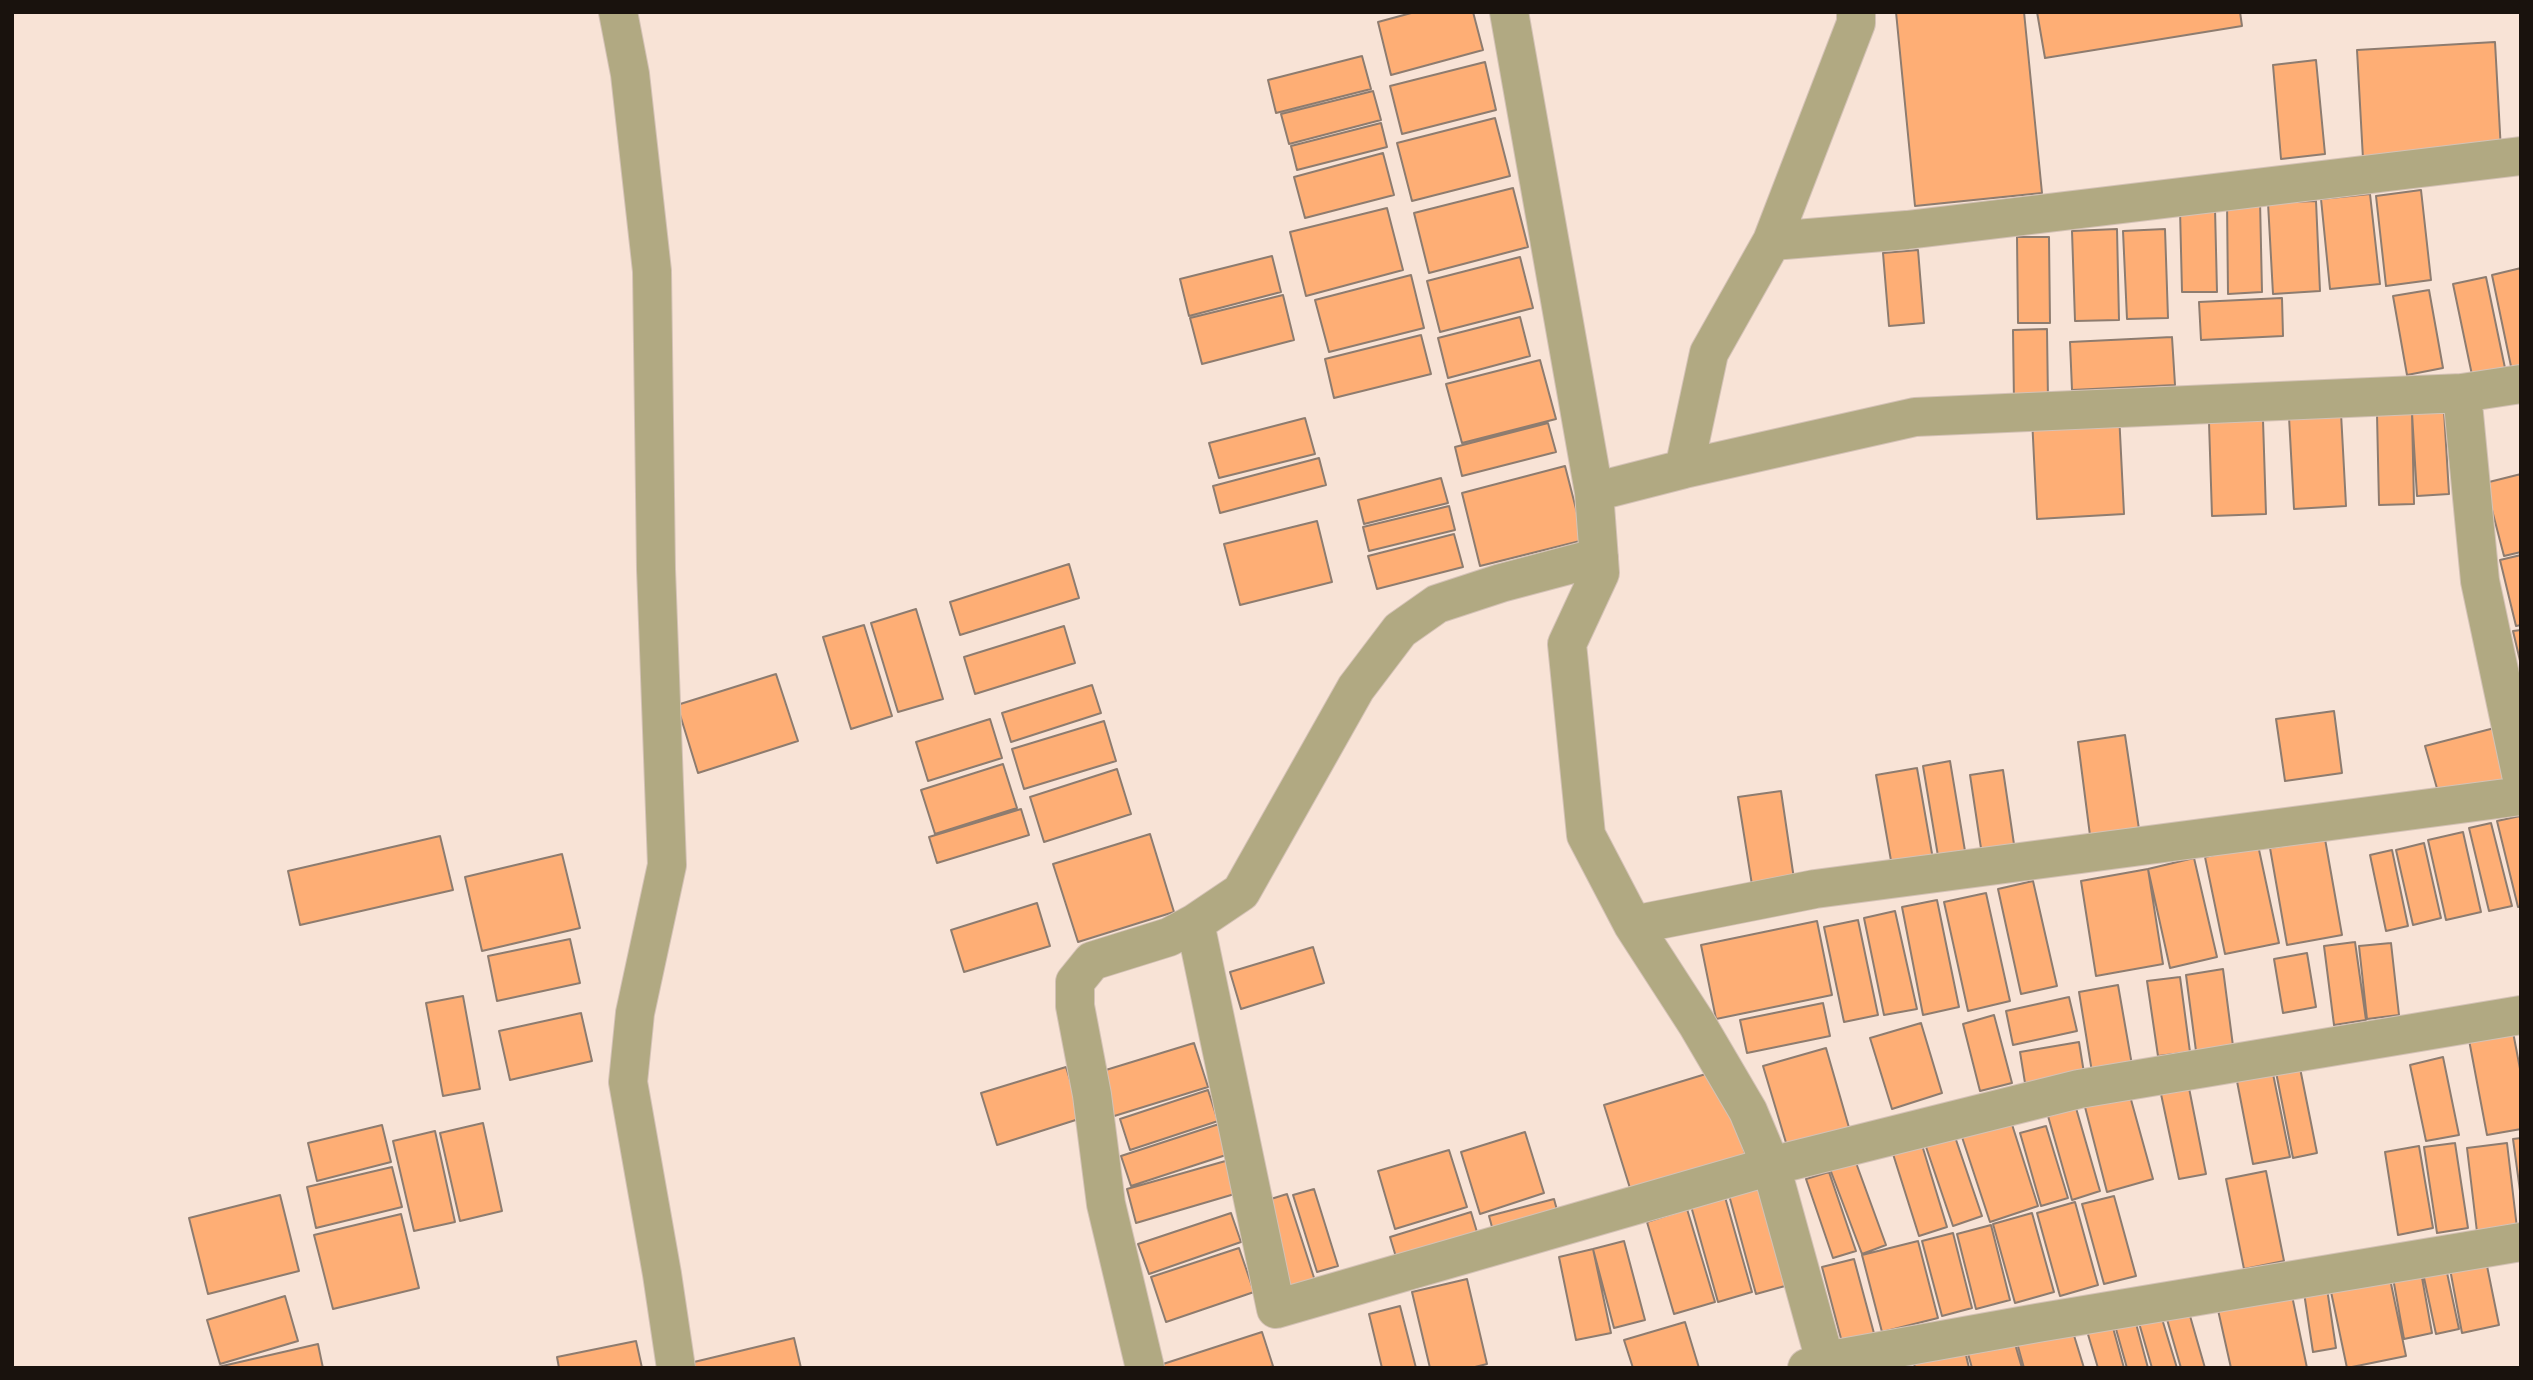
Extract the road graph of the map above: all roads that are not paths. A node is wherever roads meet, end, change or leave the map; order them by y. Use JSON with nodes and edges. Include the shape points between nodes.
{"nodes":[{"id":1,"x":618,"y":12,"type":"edge"},
{"id":2,"x":1509,"y":12,"type":"edge"},
{"id":3,"x":1856,"y":12,"type":"edge"},
{"id":4,"x":2521,"y":156,"type":"edge"},
{"id":5,"x":1772,"y":241,"type":"junction"},
{"id":6,"x":2521,"y":384,"type":"edge"},
{"id":7,"x":2462,"y":393,"type":"junction"},
{"id":8,"x":1684,"y":469,"type":"junction"},
{"id":9,"x":1594,"y":492,"type":"junction"},
{"id":10,"x":1599,"y":557,"type":"junction"},
{"id":11,"x":2521,"y":774,"type":"edge"},
{"id":12,"x":2521,"y":796,"type":"edge"},
{"id":13,"x":1195,"y":923,"type":"junction"},
{"id":14,"x":1633,"y":925,"type":"junction"},
{"id":15,"x":2521,"y":1015,"type":"edge"},
{"id":16,"x":1771,"y":1166,"type":"junction"},
{"id":17,"x":2521,"y":1242,"type":"edge"},
{"id":18,"x":1820,"y":1366,"type":"edge"},
{"id":19,"x":676,"y":1368,"type":"edge"},
{"id":20,"x":1145,"y":1368,"type":"edge"}],
"edges":[{"from":1,"to":19,"type":"street","via":[[630,74],[652,271],[656,569],[667,865],[635,1013],[628,1082]]},
{"from":2,"to":9,"type":"street"},
{"from":3,"to":5,"type":"street","via":[[1856,23]]},
{"from":4,"to":5,"type":"street","via":[[1907,230]]},
{"from":5,"to":8,"type":"street","via":[[1709,353]]},
{"from":6,"to":7,"type":"street"},
{"from":7,"to":8,"type":"street","via":[[1915,417]]},
{"from":7,"to":11,"type":"street","via":[[2480,581]]},
{"from":8,"to":9,"type":"street"},
{"from":9,"to":10,"type":"street"},
{"from":10,"to":13,"type":"street","via":[[1437,604],[1400,630],[1356,688],[1241,892]]},
{"from":10,"to":14,"type":"street","via":[[1600,573],[1567,644],[1586,835]]},
{"from":12,"to":14,"type":"street","via":[[1815,889]]},
{"from":13,"to":16,"type":"street","via":[[1276,1309]]},
{"from":13,"to":20,"type":"street","via":[[1169,937],[1092,961],[1075,982],[1106,1204]]},
{"from":14,"to":16,"type":"street","via":[[1748,1111]]},
{"from":15,"to":16,"type":"street","via":[[2079,1089]]},
{"from":16,"to":18,"type":"street"},
{"from":17,"to":18,"type":"street"}]}
